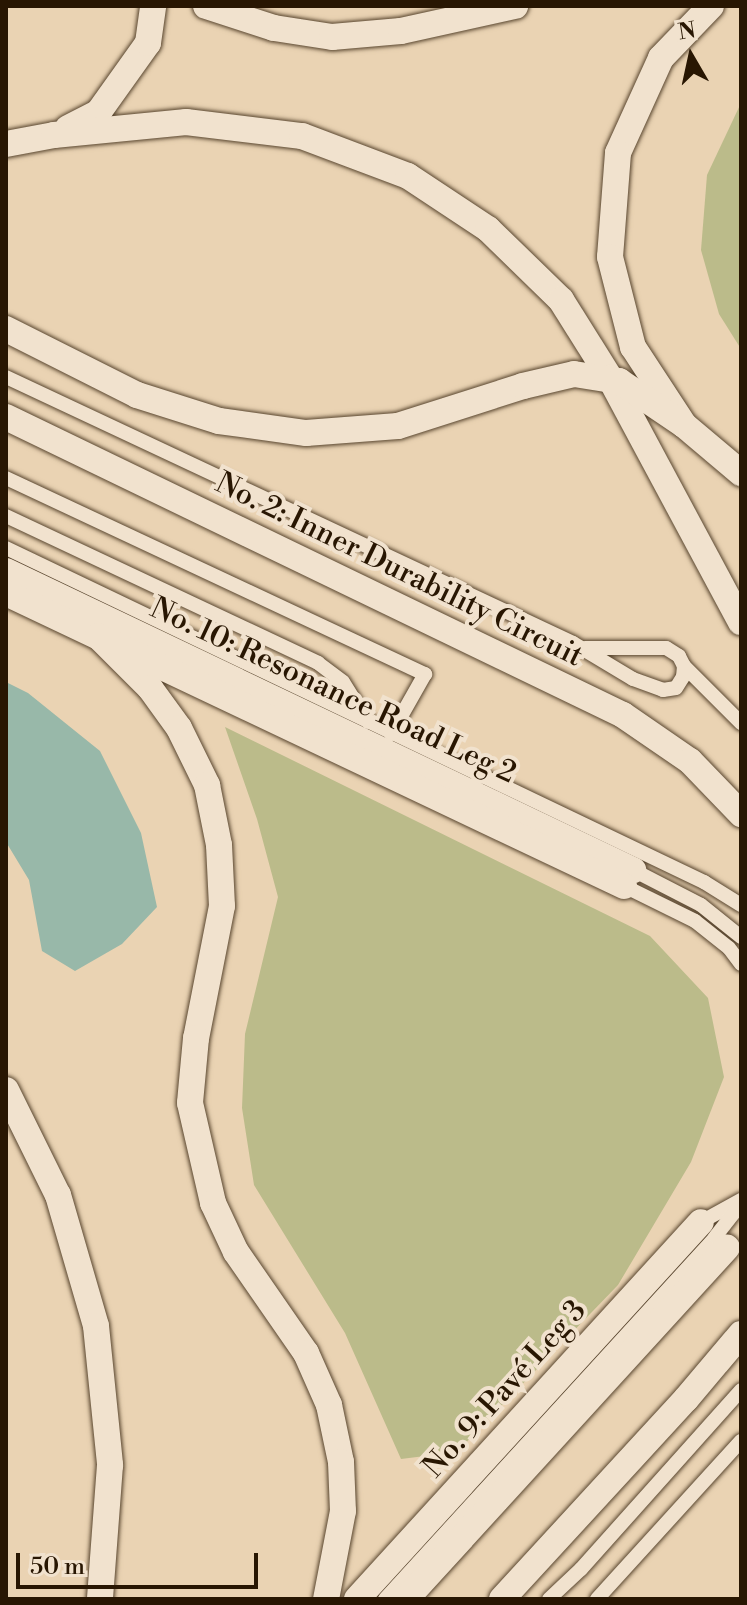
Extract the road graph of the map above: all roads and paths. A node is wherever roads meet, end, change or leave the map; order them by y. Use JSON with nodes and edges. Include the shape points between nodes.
{"nodes":[{"id":1,"x":153,"y":6,"type":"edge"},
{"id":2,"x":206,"y":6,"type":"edge"},
{"id":3,"x":515,"y":6,"type":"edge"},
{"id":4,"x":711,"y":6,"type":"edge"},
{"id":5,"x":54,"y":135,"type":"junction"},
{"id":6,"x":6,"y":144,"type":"edge"},
{"id":7,"x":6,"y":329,"type":"edge"},
{"id":8,"x":6,"y":377,"type":"edge"},
{"id":9,"x":610,"y":378,"type":"junction"},
{"id":10,"x":6,"y":417,"type":"edge"},
{"id":11,"x":684,"y":425,"type":"junction"},
{"id":12,"x":741,"y":473,"type":"edge"},
{"id":13,"x":6,"y":478,"type":"edge"},
{"id":14,"x":6,"y":516,"type":"edge"},
{"id":15,"x":6,"y":548,"type":"edge"},
{"id":16,"x":6,"y":571,"type":"edge"},
{"id":17,"x":6,"y":593,"type":"edge"},
{"id":18,"x":741,"y":622,"type":"edge"},
{"id":19,"x":98,"y":636,"type":"junction"},
{"id":20,"x":585,"y":648,"type":"junction"},
{"id":21,"x":684,"y":666,"type":"junction"},
{"id":22,"x":368,"y":723,"type":"junction"},
{"id":23,"x":741,"y":723,"type":"edge"},
{"id":24,"x":391,"y":734,"type":"junction"},
{"id":25,"x":741,"y":814,"type":"edge"},
{"id":26,"x":628,"y":878,"type":"junction"},
{"id":27,"x":741,"y":905,"type":"edge"},
{"id":28,"x":741,"y":937,"type":"edge"},
{"id":29,"x":741,"y":964,"type":"edge"},
{"id":30,"x":6,"y":1090,"type":"edge"},
{"id":31,"x":741,"y":1202,"type":"edge"},
{"id":32,"x":741,"y":1212,"type":"edge"},
{"id":33,"x":701,"y":1222,"type":"joint"},
{"id":34,"x":727,"y":1247,"type":"joint"},
{"id":35,"x":741,"y":1334,"type":"edge"},
{"id":36,"x":741,"y":1390,"type":"edge"},
{"id":37,"x":741,"y":1441,"type":"edge"},
{"id":38,"x":100,"y":1599,"type":"edge"},
{"id":39,"x":326,"y":1599,"type":"edge"},
{"id":40,"x":357,"y":1599,"type":"edge"},
{"id":41,"x":385,"y":1599,"type":"edge"},
{"id":42,"x":406,"y":1599,"type":"edge"},
{"id":43,"x":502,"y":1599,"type":"edge"},
{"id":44,"x":549,"y":1599,"type":"edge"},
{"id":45,"x":597,"y":1599,"type":"edge"}],
"edges":[{"from":1,"to":5,"type":"street","via":[[148,43],[98,113]]},
{"from":2,"to":3,"type":"street","via":[[274,28],[332,37],[401,31]]},
{"from":4,"to":11,"type":"street","via":[[661,58],[618,153],[610,257],[633,347]]},
{"from":5,"to":6,"type":"street"},
{"from":5,"to":9,"type":"street","via":[[201,124],[302,136],[408,176],[488,229],[561,300]]},
{"from":7,"to":9,"type":"street","via":[[137,395],[219,421],[306,433],[398,426],[574,374]]},
{"from":8,"to":20,"type":"lane"},
{"from":9,"to":11,"type":"street"},
{"from":9,"to":18,"type":"street"},
{"from":10,"to":25,"type":"street","name":"No. 2: Inner Durability Circuit","via":[[623,715],[690,761]]},
{"from":11,"to":12,"type":"street"},
{"from":13,"to":24,"type":"lane","via":[[425,674]]},
{"from":14,"to":22,"type":"lane","via":[[318,663],[343,682]]},
{"from":15,"to":22,"type":"lane"},
{"from":16,"to":26,"type":"street","name":"No. 10: Resonance Road Leg 2"},
{"from":17,"to":19,"type":"street"},
{"from":19,"to":26,"type":"street"},
{"from":19,"to":39,"type":"street","via":[[150,688],[179,728],[207,785],[219,845],[222,906],[196,1038],[190,1103],[213,1203],[236,1252],[306,1353],[329,1405],[341,1462],[343,1511]]},
{"from":20,"to":21,"type":"lane","via":[[655,645],[679,656]]},
{"from":20,"to":21,"type":"lane","via":[[633,679],[663,690],[676,688]]},
{"from":21,"to":23,"type":"lane"},
{"from":22,"to":24,"type":"lane"},
{"from":24,"to":27,"type":"lane","via":[[704,882]]},
{"from":26,"to":28,"type":"lane","via":[[701,905]]},
{"from":26,"to":29,"type":"lane","via":[[695,921]]},
{"from":30,"to":38,"type":"street","via":[[58,1195],[96,1326],[110,1465]]},
{"from":31,"to":33,"type":"lane"},
{"from":31,"to":41,"type":"lane","via":[[715,1237]]},
{"from":32,"to":34,"type":"lane"},
{"from":33,"to":40,"type":"street","name":"No. 9: Pavé Leg 3"},
{"from":34,"to":42,"type":"street"},
{"from":35,"to":43,"type":"street"},
{"from":36,"to":44,"type":"lane"},
{"from":37,"to":45,"type":"lane"}]}
